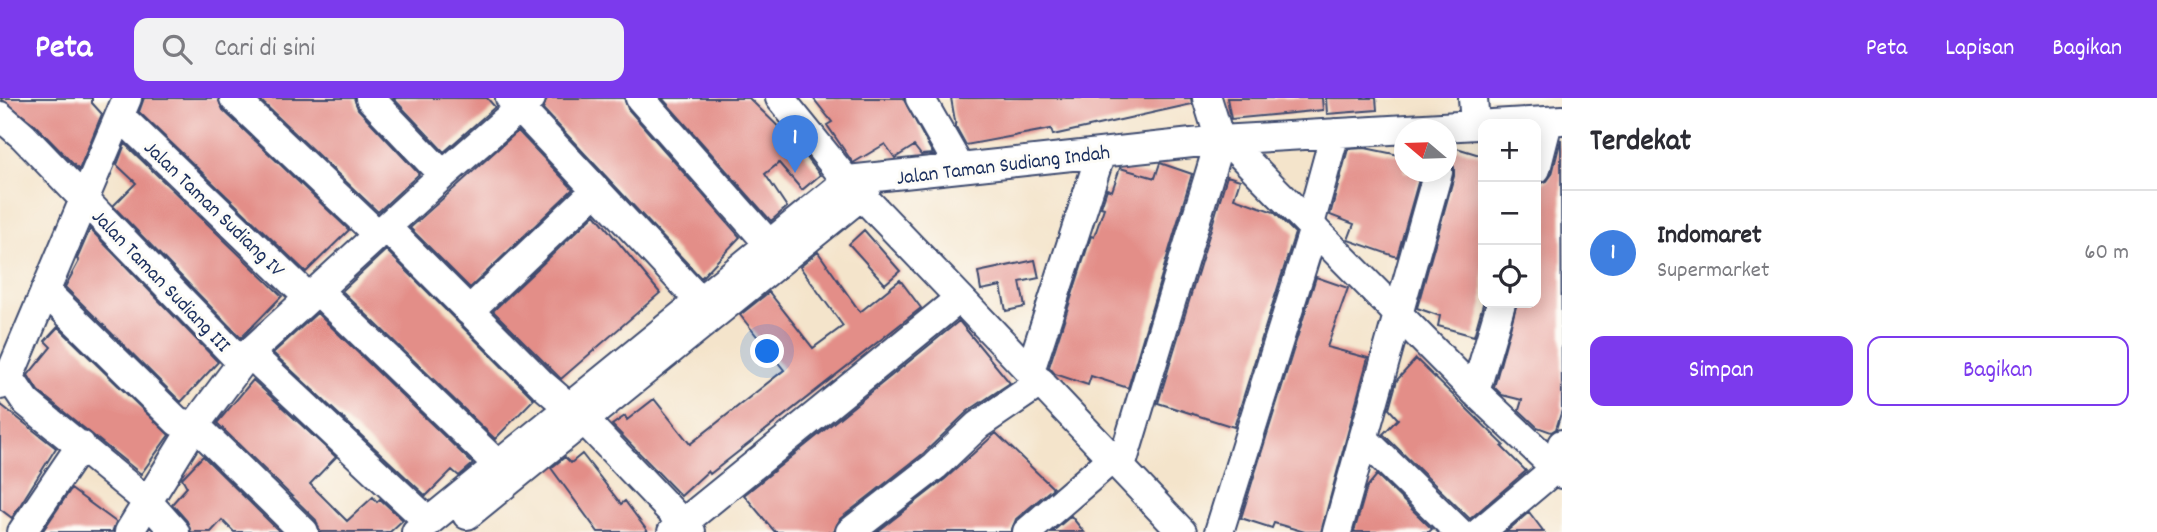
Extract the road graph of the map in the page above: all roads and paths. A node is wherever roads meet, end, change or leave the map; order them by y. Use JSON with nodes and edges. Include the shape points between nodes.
{"nodes":[{"id":1,"x":234,"y":98,"type":"edge"},
{"id":2,"x":370,"y":98,"type":"edge"},
{"id":3,"x":640,"y":98,"type":"edge"},
{"id":4,"x":780,"y":98,"type":"edge"},
{"id":5,"x":920,"y":98,"type":"edge"},
{"id":6,"x":1207,"y":98,"type":"edge"},
{"id":7,"x":520,"y":102,"type":"edge"},
{"id":8,"x":122,"y":104,"type":"edge"},
{"id":9,"x":0,"y":116,"type":"edge"},
{"id":10,"x":1461,"y":121,"type":"edge"},
{"id":11,"x":1555,"y":121,"type":"edge"},
{"id":12,"x":1335,"y":132,"type":"junction"},
{"id":13,"x":1222,"y":140,"type":"junction"},
{"id":14,"x":1101,"y":153,"type":"junction"},
{"id":15,"x":1541,"y":156,"type":"edge"},
{"id":16,"x":960,"y":168,"type":"junction"},
{"id":17,"x":443,"y":175,"type":"junction"},
{"id":18,"x":1435,"y":182,"type":"edge"},
{"id":19,"x":860,"y":185,"type":"junction"},
{"id":20,"x":596,"y":190,"type":"junction"},
{"id":21,"x":83,"y":198,"type":"junction"},
{"id":22,"x":1312,"y":226,"type":"junction"},
{"id":23,"x":383,"y":232,"type":"junction"},
{"id":24,"x":768,"y":243,"type":"junction"},
{"id":25,"x":45,"y":291,"type":"junction"},
{"id":26,"x":313,"y":295,"type":"junction"},
{"id":27,"x":960,"y":298,"type":"junction"},
{"id":28,"x":699,"y":300,"type":"junction"},
{"id":29,"x":1500,"y":308,"type":"edge"},
{"id":30,"x":469,"y":311,"type":"junction"},
{"id":31,"x":1400,"y":313,"type":"junction"},
{"id":32,"x":245,"y":358,"type":"junction"},
{"id":33,"x":1036,"y":376,"type":"junction"},
{"id":34,"x":4,"y":381,"type":"edge"},
{"id":35,"x":1475,"y":392,"type":"junction"},
{"id":36,"x":577,"y":413,"type":"junction"},
{"id":37,"x":195,"y":425,"type":"junction"},
{"id":38,"x":1364,"y":439,"type":"junction"},
{"id":39,"x":81,"y":445,"type":"junction"},
{"id":40,"x":1560,"y":462,"type":"edge"},
{"id":41,"x":1117,"y":463,"type":"junction"},
{"id":42,"x":498,"y":465,"type":"junction"},
{"id":43,"x":148,"y":502,"type":"junction"},
{"id":44,"x":430,"y":529,"type":"edge"},
{"id":45,"x":681,"y":529,"type":"edge"},
{"id":46,"x":22,"y":532,"type":"edge"},
{"id":47,"x":129,"y":532,"type":"edge"},
{"id":48,"x":175,"y":532,"type":"edge"},
{"id":49,"x":304,"y":532,"type":"edge"},
{"id":50,"x":850,"y":532,"type":"edge"},
{"id":51,"x":1027,"y":532,"type":"edge"},
{"id":52,"x":1182,"y":532,"type":"edge"},
{"id":53,"x":1219,"y":532,"type":"edge"},
{"id":54,"x":1337,"y":532,"type":"edge"},
{"id":55,"x":1459,"y":532,"type":"edge"},
{"id":56,"x":1480,"y":532,"type":"edge"}],
"edges":[{"from":1,"to":23,"type":"street"},
{"from":2,"to":17,"type":"street"},
{"from":3,"to":24,"type":"street"},
{"from":4,"to":19,"type":"street"},
{"from":5,"to":16,"type":"street"},
{"from":6,"to":13,"type":"street"},
{"from":7,"to":17,"type":"street"},
{"from":7,"to":20,"type":"street"},
{"from":8,"to":21,"type":"street"},
{"from":8,"to":26,"type":"street","name":"Jalan Taman Sudiang IV"},
{"from":9,"to":21,"type":"street","name":"Jalan Taman Sudiang III"},
{"from":10,"to":11,"type":"street","name":"Jalan Taman Sudiang Indah"},
{"from":10,"to":12,"type":"street","name":"Jalan Taman Sudiang Indah"},
{"from":11,"to":15,"type":"street"},
{"from":12,"to":13,"type":"street","name":"Jalan Taman Sudiang Indah"},
{"from":12,"to":22,"type":"street"},
{"from":13,"to":14,"type":"street","name":"Jalan Taman Sudiang Indah"},
{"from":13,"to":22,"type":"street"},
{"from":13,"to":41,"type":"street"},
{"from":14,"to":16,"type":"street","name":"Jalan Taman Sudiang Indah"},
{"from":14,"to":33,"type":"street"},
{"from":16,"to":19,"type":"street","name":"Jalan Taman Sudiang Indah"},
{"from":17,"to":23,"type":"street"},
{"from":18,"to":31,"type":"street"},
{"from":19,"to":24,"type":"street"},
{"from":19,"to":27,"type":"street"},
{"from":19,"to":36,"type":"street"},
{"from":20,"to":28,"type":"street"},
{"from":20,"to":30,"type":"street"},
{"from":21,"to":25,"type":"street"},
{"from":21,"to":32,"type":"street","name":"Jalan Taman Sudiang III"},
{"from":22,"to":31,"type":"street"},
{"from":22,"to":53,"type":"street"},
{"from":23,"to":26,"type":"street"},
{"from":23,"to":30,"type":"street"},
{"from":24,"to":28,"type":"street"},
{"from":25,"to":34,"type":"street"},
{"from":25,"to":37,"type":"street","via":[[178,422]]},
{"from":26,"to":32,"type":"street"},
{"from":26,"to":42,"type":"street","name":"Jalan Taman Sudiang IV"},
{"from":27,"to":33,"type":"street"},
{"from":27,"to":45,"type":"street"},
{"from":28,"to":36,"type":"street"},
{"from":29,"to":35,"type":"street"},
{"from":30,"to":36,"type":"street"},
{"from":31,"to":35,"type":"street"},
{"from":31,"to":38,"type":"street"},
{"from":32,"to":37,"type":"street"},
{"from":32,"to":44,"type":"street","name":"Jalan Taman Sudiang III"},
{"from":33,"to":41,"type":"street"},
{"from":33,"to":50,"type":"street","via":[[935,466]]},
{"from":34,"to":39,"type":"street"},
{"from":35,"to":40,"type":"street"},
{"from":36,"to":42,"type":"street"},
{"from":36,"to":44,"type":"street"},
{"from":36,"to":45,"type":"street"},
{"from":37,"to":43,"type":"street"},
{"from":37,"to":49,"type":"street"},
{"from":38,"to":54,"type":"street"},
{"from":38,"to":55,"type":"street"},
{"from":39,"to":43,"type":"street"},
{"from":39,"to":46,"type":"street"},
{"from":40,"to":56,"type":"street"},
{"from":41,"to":51,"type":"street"},
{"from":41,"to":52,"type":"street"},
{"from":42,"to":44,"type":"street"},
{"from":43,"to":47,"type":"street"},
{"from":43,"to":48,"type":"street"}]}
